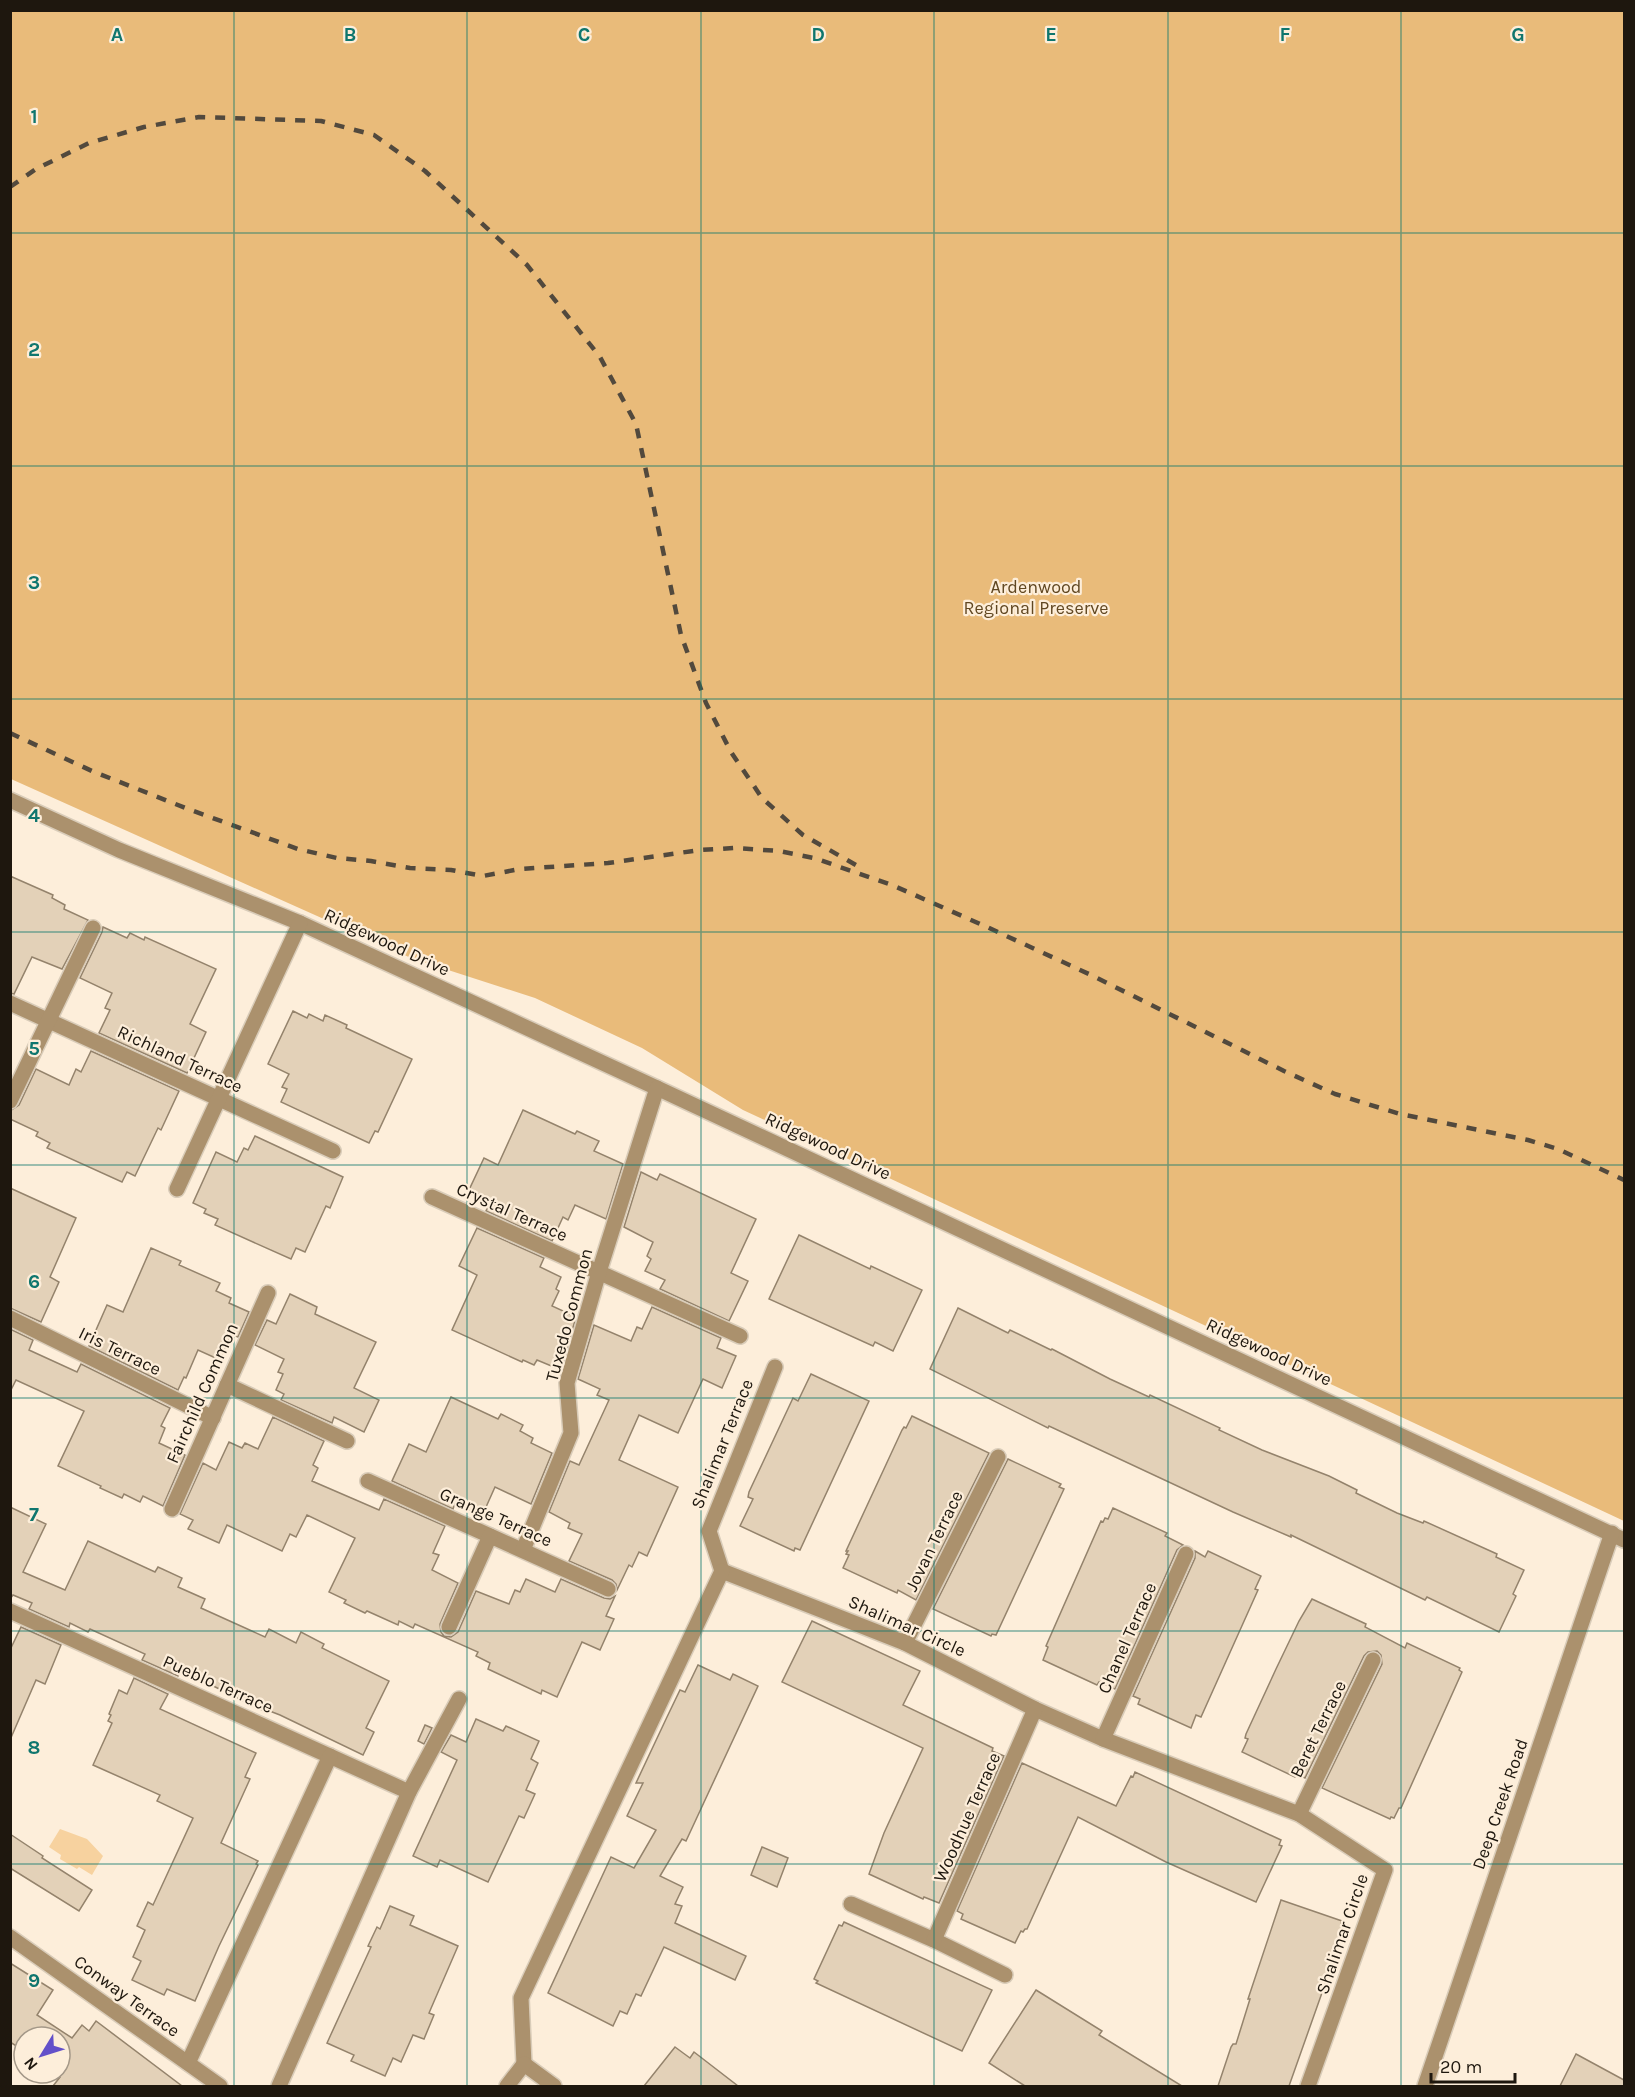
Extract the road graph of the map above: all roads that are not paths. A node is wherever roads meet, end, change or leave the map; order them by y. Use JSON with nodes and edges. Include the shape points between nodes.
{"nodes":[{"id":1,"x":10,"y":800,"type":"edge"},
{"id":2,"x":300,"y":923,"type":"junction"},
{"id":3,"x":93,"y":928,"type":"dead end"},
{"id":4,"x":10,"y":1003,"type":"edge"},
{"id":5,"x":50,"y":1020,"type":"junction"},
{"id":6,"x":657,"y":1088,"type":"junction"},
{"id":7,"x":220,"y":1098,"type":"junction"},
{"id":8,"x":10,"y":1101,"type":"edge"},
{"id":9,"x":333,"y":1151,"type":"dead end"},
{"id":10,"x":177,"y":1189,"type":"dead end"},
{"id":11,"x":432,"y":1197,"type":"dead end"},
{"id":12,"x":599,"y":1272,"type":"junction"},
{"id":13,"x":268,"y":1293,"type":"dead end"},
{"id":14,"x":10,"y":1318,"type":"edge"},
{"id":15,"x":740,"y":1336,"type":"dead end"},
{"id":16,"x":775,"y":1367,"type":"dead end"},
{"id":17,"x":227,"y":1385,"type":"junction"},
{"id":18,"x":213,"y":1418,"type":"junction"},
{"id":19,"x":347,"y":1441,"type":"dead end"},
{"id":20,"x":998,"y":1457,"type":"dead end"},
{"id":21,"x":368,"y":1481,"type":"dead end"},
{"id":22,"x":172,"y":1509,"type":"dead end"},
{"id":23,"x":490,"y":1536,"type":"junction"},
{"id":24,"x":1618,"y":1536,"type":"edge"},
{"id":25,"x":523,"y":1550,"type":"junction"},
{"id":26,"x":1186,"y":1554,"type":"dead end"},
{"id":27,"x":722,"y":1571,"type":"junction"},
{"id":28,"x":608,"y":1590,"type":"dead end"},
{"id":29,"x":10,"y":1611,"type":"edge"},
{"id":30,"x":449,"y":1628,"type":"dead end"},
{"id":31,"x":905,"y":1643,"type":"junction"},
{"id":32,"x":1373,"y":1660,"type":"dead end"},
{"id":33,"x":459,"y":1698,"type":"dead end"},
{"id":34,"x":1035,"y":1709,"type":"junction"},
{"id":35,"x":1102,"y":1739,"type":"junction"},
{"id":36,"x":330,"y":1756,"type":"junction"},
{"id":37,"x":409,"y":1792,"type":"junction"},
{"id":38,"x":1299,"y":1815,"type":"junction"},
{"id":39,"x":851,"y":1904,"type":"dead end"},
{"id":40,"x":10,"y":1937,"type":"edge"},
{"id":41,"x":934,"y":1940,"type":"junction"},
{"id":42,"x":1005,"y":1976,"type":"dead end"},
{"id":43,"x":188,"y":2063,"type":"junction"},
{"id":44,"x":524,"y":2064,"type":"junction"},
{"id":45,"x":220,"y":2086,"type":"edge"},
{"id":46,"x":279,"y":2086,"type":"edge"},
{"id":47,"x":507,"y":2086,"type":"edge"},
{"id":48,"x":554,"y":2086,"type":"edge"},
{"id":49,"x":1308,"y":2086,"type":"edge"},
{"id":50,"x":1425,"y":2086,"type":"edge"}],
"edges":[{"from":1,"to":2,"type":"street","name":"Ridgewood Drive","via":[[119,850]]},
{"from":2,"to":6,"type":"street","name":"Ridgewood Drive"},
{"from":2,"to":7,"type":"street"},
{"from":3,"to":5,"type":"street"},
{"from":4,"to":5,"type":"street","name":"Richland Terrace"},
{"from":5,"to":7,"type":"street","name":"Richland Terrace"},
{"from":5,"to":8,"type":"street"},
{"from":6,"to":12,"type":"street","name":"Tuxedo Common"},
{"from":6,"to":24,"type":"street","name":"Ridgewood Drive"},
{"from":7,"to":9,"type":"street","name":"Richland Terrace"},
{"from":7,"to":10,"type":"street"},
{"from":11,"to":12,"type":"street","name":"Crystal Terrace"},
{"from":12,"to":15,"type":"street","name":"Crystal Terrace"},
{"from":12,"to":25,"type":"street","name":"Tuxedo Common","via":[[567,1383],[571,1433]]},
{"from":13,"to":17,"type":"street","name":"Fairchild Common"},
{"from":14,"to":18,"type":"street","name":"Iris Terrace"},
{"from":16,"to":27,"type":"street","name":"Shalimar Terrace","via":[[709,1531]]},
{"from":17,"to":18,"type":"street","name":"Fairchild Common"},
{"from":17,"to":19,"type":"street"},
{"from":18,"to":22,"type":"street","name":"Fairchild Common"},
{"from":20,"to":31,"type":"street","name":"Jovan Terrace"},
{"from":21,"to":23,"type":"street","name":"Grange Terrace"},
{"from":23,"to":25,"type":"street","name":"Grange Terrace"},
{"from":23,"to":30,"type":"street"},
{"from":24,"to":50,"type":"street","name":"Deep Creek Road"},
{"from":25,"to":28,"type":"street","name":"Grange Terrace"},
{"from":26,"to":35,"type":"street","name":"Chanel Terrace"},
{"from":27,"to":31,"type":"street","name":"Shalimar Circle"},
{"from":27,"to":44,"type":"street","via":[[521,1998]]},
{"from":29,"to":36,"type":"street","name":"Pueblo Terrace"},
{"from":31,"to":34,"type":"street","name":"Shalimar Circle"},
{"from":32,"to":38,"type":"street","name":"Beret Terrace"},
{"from":33,"to":37,"type":"street"},
{"from":34,"to":35,"type":"street","name":"Shalimar Circle"},
{"from":34,"to":41,"type":"street","name":"Woodhue Terrace"},
{"from":35,"to":38,"type":"street","name":"Shalimar Circle"},
{"from":36,"to":37,"type":"street","name":"Pueblo Terrace"},
{"from":36,"to":43,"type":"street"},
{"from":37,"to":46,"type":"street"},
{"from":38,"to":49,"type":"street","name":"Shalimar Circle","via":[[1385,1870]]},
{"from":39,"to":41,"type":"street"},
{"from":40,"to":43,"type":"street","name":"Conway Terrace"},
{"from":41,"to":42,"type":"street"},
{"from":43,"to":45,"type":"street","name":"Conway Terrace"},
{"from":44,"to":47,"type":"street"},
{"from":44,"to":48,"type":"street"}]}
